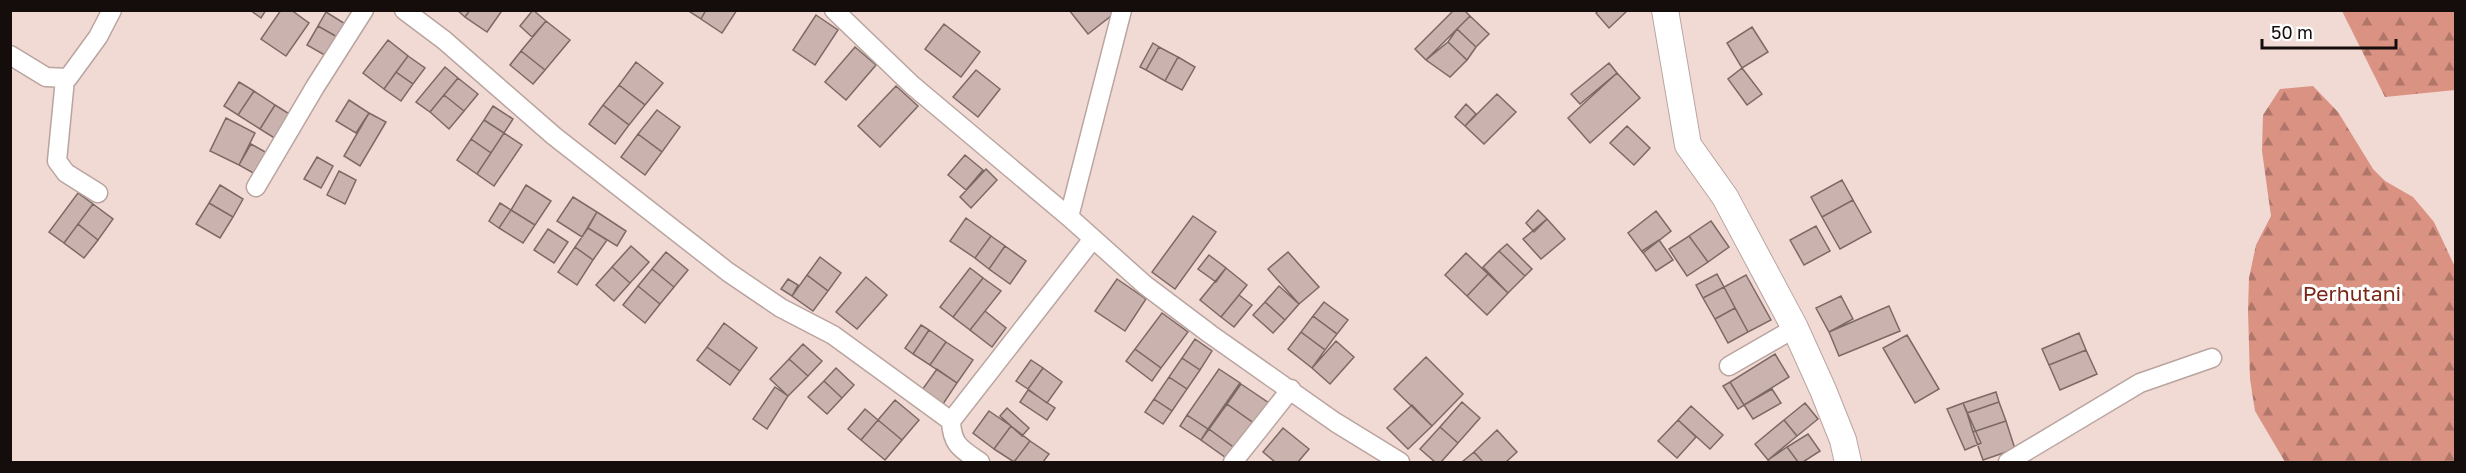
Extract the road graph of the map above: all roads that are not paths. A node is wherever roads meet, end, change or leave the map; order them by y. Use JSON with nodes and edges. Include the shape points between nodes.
{"nodes":[{"id":1,"x":112,"y":10,"type":"edge"},
{"id":2,"x":364,"y":10,"type":"edge"},
{"id":3,"x":404,"y":10,"type":"edge"},
{"id":4,"x":834,"y":10,"type":"edge"},
{"id":5,"x":1122,"y":10,"type":"edge"},
{"id":6,"x":1665,"y":10,"type":"edge"},
{"id":7,"x":10,"y":55,"type":"edge"},
{"id":8,"x":65,"y":79,"type":"junction"},
{"id":9,"x":256,"y":187,"type":"dead end"},
{"id":10,"x":98,"y":193,"type":"dead end"},
{"id":11,"x":1069,"y":217,"type":"junction"},
{"id":12,"x":1092,"y":240,"type":"junction"},
{"id":13,"x":1795,"y":328,"type":"junction"},
{"id":14,"x":2212,"y":358,"type":"dead end"},
{"id":15,"x":1729,"y":366,"type":"dead end"},
{"id":16,"x":1291,"y":389,"type":"junction"},
{"id":17,"x":951,"y":421,"type":"junction"},
{"id":18,"x":980,"y":462,"type":"edge"},
{"id":19,"x":1233,"y":462,"type":"edge"},
{"id":20,"x":1400,"y":462,"type":"edge"},
{"id":21,"x":1848,"y":462,"type":"edge"},
{"id":22,"x":2008,"y":462,"type":"edge"}],
"edges":[{"from":1,"to":8,"type":"street","via":[[75,72]]},
{"from":2,"to":9,"type":"street"},
{"from":3,"to":17,"type":"street","via":[[562,143],[728,272],[782,308],[833,335]]},
{"from":4,"to":11,"type":"street","via":[[912,85]]},
{"from":5,"to":11,"type":"street"},
{"from":6,"to":13,"type":"street","via":[[1688,145],[1725,197]]},
{"from":7,"to":8,"type":"street","via":[[46,77]]},
{"from":8,"to":10,"type":"street","via":[[57,161],[66,173]]},
{"from":11,"to":12,"type":"street"},
{"from":12,"to":16,"type":"street","via":[[1210,334]]},
{"from":12,"to":17,"type":"street"},
{"from":13,"to":15,"type":"street"},
{"from":13,"to":21,"type":"street","via":[[1843,440]]},
{"from":14,"to":22,"type":"street","via":[[2140,383]]},
{"from":16,"to":19,"type":"street"},
{"from":16,"to":20,"type":"street"},
{"from":17,"to":18,"type":"street","via":[[952,438]]}]}
